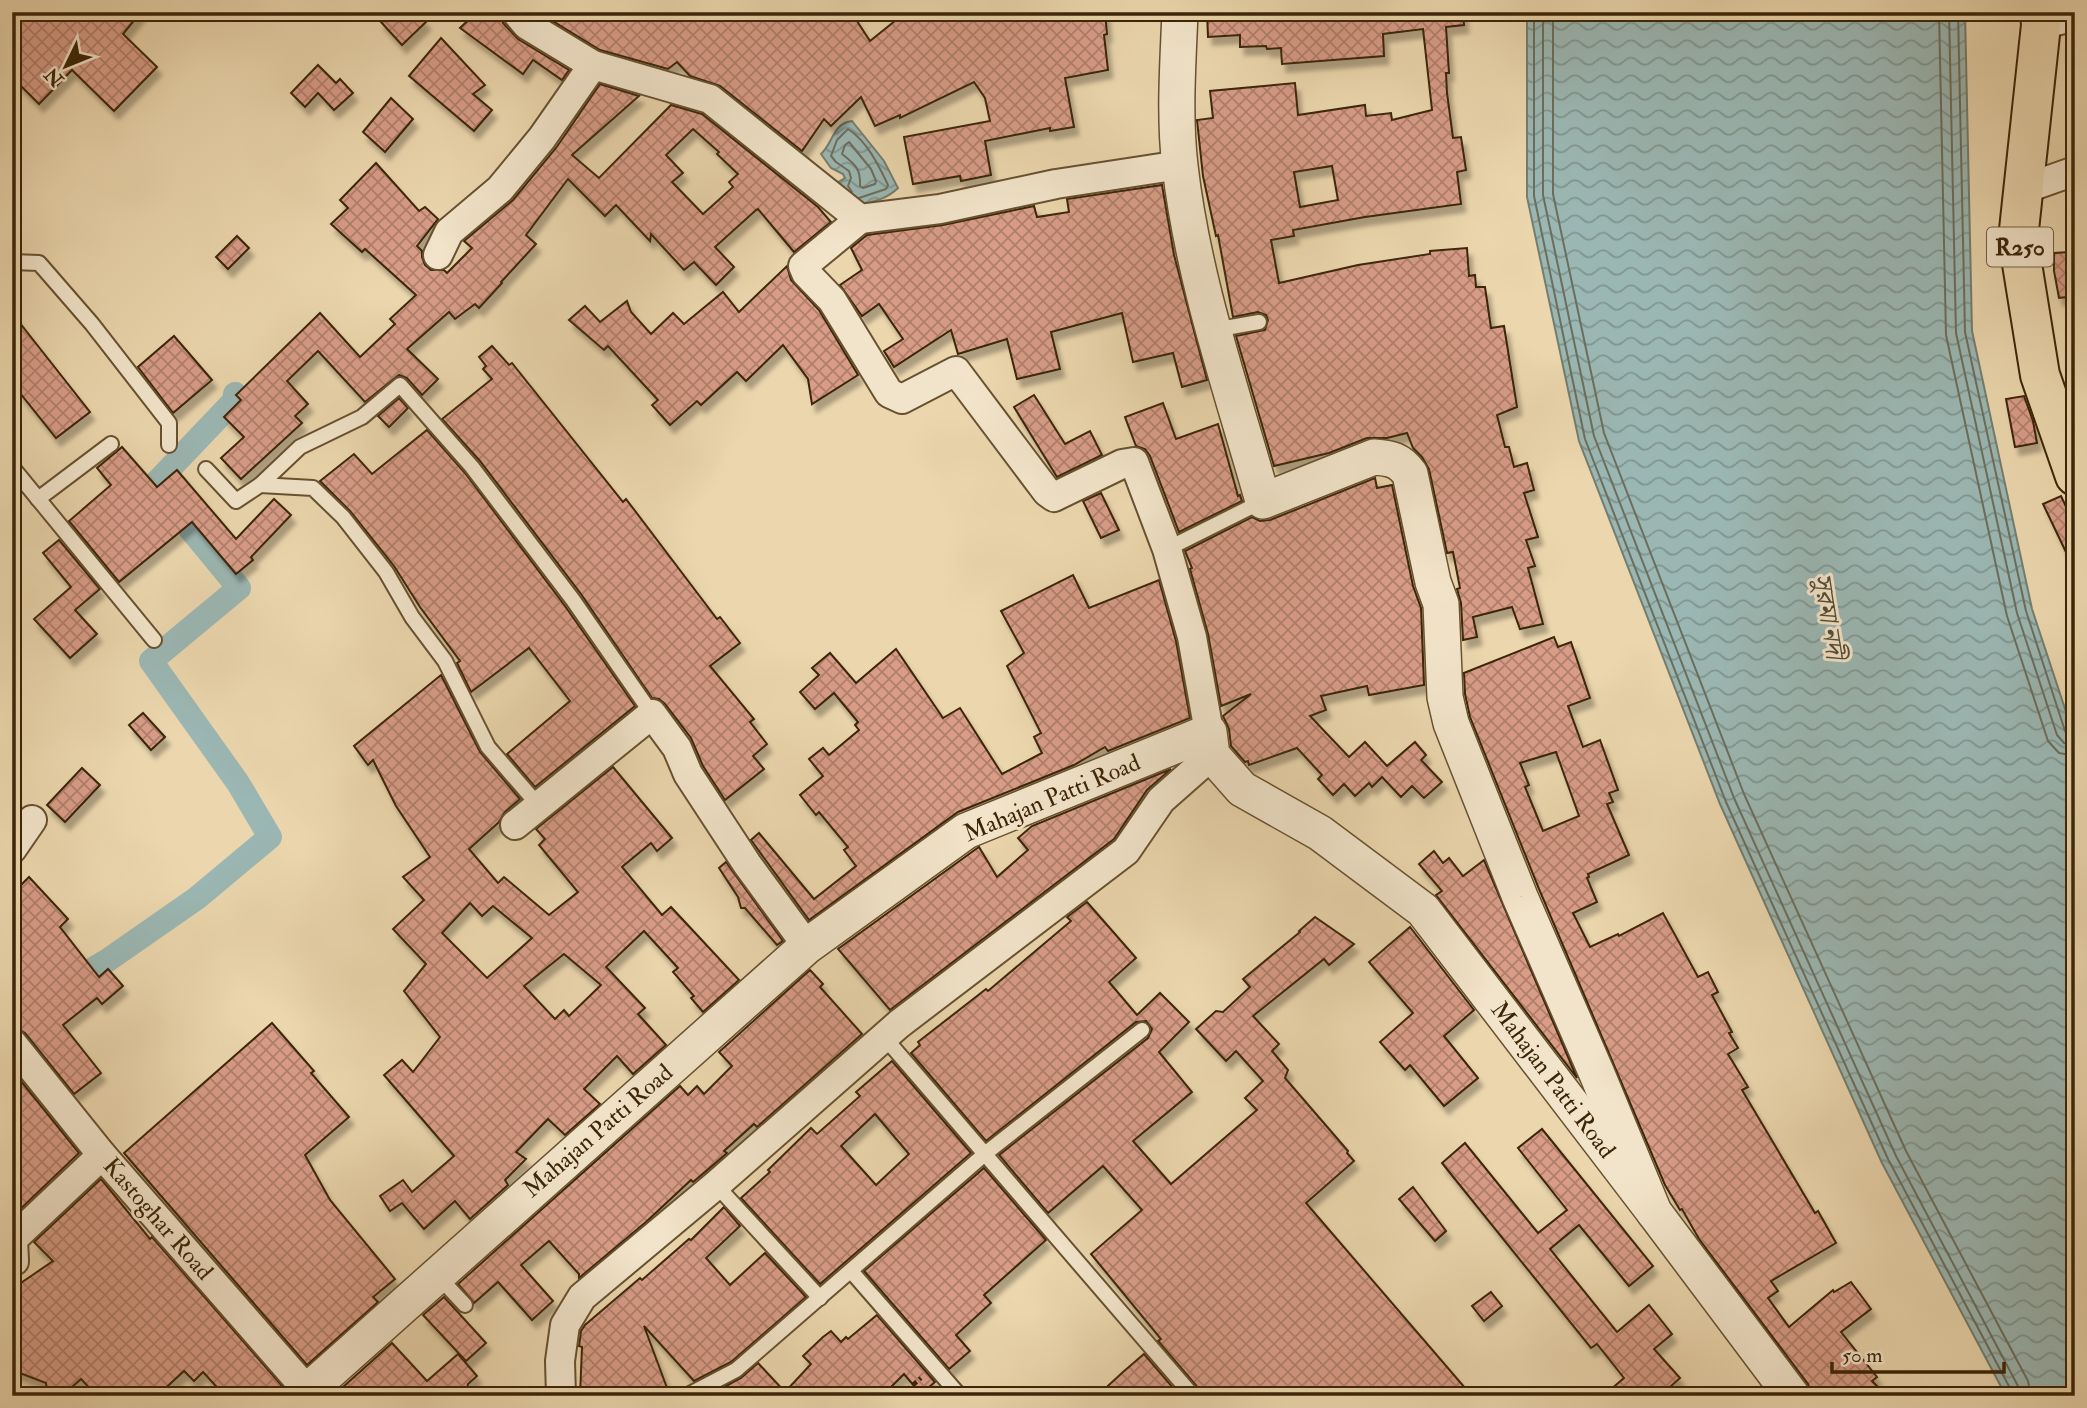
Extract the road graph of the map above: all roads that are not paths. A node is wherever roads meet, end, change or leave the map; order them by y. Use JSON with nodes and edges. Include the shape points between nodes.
{"nodes":[{"id":1,"x":516,"y":12,"type":"edge"},
{"id":2,"x":1180,"y":12,"type":"edge"},
{"id":3,"x":2052,"y":18,"type":"edge"},
{"id":4,"x":593,"y":65,"type":"junction"},
{"id":5,"x":1180,"y":165,"type":"junction"},
{"id":6,"x":2075,"y":171,"type":"edge"},
{"id":7,"x":2024,"y":189,"type":"junction"},
{"id":8,"x":860,"y":219,"type":"junction"},
{"id":9,"x":438,"y":255,"type":"dead end"},
{"id":10,"x":12,"y":262,"type":"edge"},
{"id":11,"x":1259,"y":322,"type":"dead end"},
{"id":12,"x":1214,"y":330,"type":"junction"},
{"id":13,"x":111,"y":444,"type":"dead end"},
{"id":14,"x":169,"y":445,"type":"dead end"},
{"id":15,"x":12,"y":467,"type":"edge"},
{"id":16,"x":206,"y":468,"type":"dead end"},
{"id":17,"x":2075,"y":476,"type":"edge"},
{"id":18,"x":260,"y":485,"type":"junction"},
{"id":19,"x":38,"y":499,"type":"junction"},
{"id":20,"x":1263,"y":501,"type":"junction"},
{"id":21,"x":1167,"y":550,"type":"junction"},
{"id":22,"x":154,"y":640,"type":"dead end"},
{"id":23,"x":652,"y":714,"type":"junction"},
{"id":24,"x":1211,"y":743,"type":"junction"},
{"id":25,"x":539,"y":806,"type":"junction"},
{"id":26,"x":32,"y":820,"type":"dead end"},
{"id":27,"x":515,"y":825,"type":"dead end"},
{"id":28,"x":12,"y":849,"type":"edge"},
{"id":29,"x":807,"y":946,"type":"junction"},
{"id":30,"x":1142,"y":1030,"type":"dead end"},
{"id":31,"x":885,"y":1038,"type":"junction"},
{"id":32,"x":12,"y":1044,"type":"edge"},
{"id":33,"x":986,"y":1153,"type":"junction"},
{"id":34,"x":102,"y":1155,"type":"junction"},
{"id":35,"x":716,"y":1185,"type":"junction"},
{"id":36,"x":1654,"y":1212,"type":"junction"},
{"id":37,"x":12,"y":1262,"type":"edge"},
{"id":38,"x":851,"y":1271,"type":"junction"},
{"id":39,"x":436,"y":1274,"type":"junction"},
{"id":40,"x":820,"y":1297,"type":"junction"},
{"id":41,"x":465,"y":1305,"type":"dead end"},
{"id":42,"x":307,"y":1394,"type":"edge"},
{"id":43,"x":690,"y":1394,"type":"dead end"},
{"id":44,"x":561,"y":1396,"type":"edge"},
{"id":45,"x":960,"y":1396,"type":"edge"},
{"id":46,"x":1193,"y":1396,"type":"edge"},
{"id":47,"x":1792,"y":1396,"type":"edge"}],
"edges":[{"from":1,"to":4,"type":"street","via":[[527,25]]},
{"from":2,"to":5,"type":"street"},
{"from":3,"to":7,"type":"main road","number":"R250"},
{"from":4,"to":8,"type":"street","via":[[710,99]]},
{"from":4,"to":9,"type":"street","via":[[542,138],[500,189],[449,232]]},
{"from":5,"to":8,"type":"street"},
{"from":5,"to":12,"type":"street","via":[[1193,249]]},
{"from":6,"to":7,"type":"street"},
{"from":7,"to":17,"type":"main road","number":"R250","via":[[2018,239],[2040,375]]},
{"from":8,"to":21,"type":"street","via":[[803,267],[832,300],[889,393],[902,399],[956,371],[1054,497],[1134,462]]},
{"from":10,"to":14,"type":"lane","via":[[39,263],[92,324],[169,423]]},
{"from":11,"to":12,"type":"lane"},
{"from":12,"to":20,"type":"street"},
{"from":13,"to":19,"type":"lane"},
{"from":15,"to":19,"type":"lane"},
{"from":16,"to":18,"type":"lane","via":[[236,501]]},
{"from":18,"to":23,"type":"lane","via":[[300,447],[362,417],[400,385],[472,467]]},
{"from":18,"to":25,"type":"lane","via":[[313,488],[342,517],[386,572],[445,661],[488,747]]},
{"from":19,"to":22,"type":"lane"},
{"from":20,"to":21,"type":"lane"},
{"from":20,"to":36,"type":"street","via":[[1374,457],[1401,462],[1410,474],[1441,604],[1444,687],[1451,723]]},
{"from":21,"to":24,"type":"street","via":[[1192,637]]},
{"from":23,"to":25,"type":"street"},
{"from":23,"to":29,"type":"street","via":[[747,864]]},
{"from":24,"to":29,"type":"street","name":"Mahajan Patti Road","via":[[966,831]]},
{"from":24,"to":31,"type":"street","via":[[1161,800],[1126,852]]},
{"from":24,"to":36,"type":"street","name":"Mahajan Patti Road","via":[[1242,789],[1320,832],[1423,910]]},
{"from":25,"to":27,"type":"street"},
{"from":26,"to":28,"type":"street"},
{"from":29,"to":39,"type":"street","name":"Mahajan Patti Road"},
{"from":30,"to":33,"type":"lane"},
{"from":31,"to":33,"type":"lane"},
{"from":31,"to":35,"type":"street"},
{"from":32,"to":34,"type":"street","name":"Kastoghar Road"},
{"from":33,"to":38,"type":"lane"},
{"from":33,"to":46,"type":"lane"},
{"from":34,"to":37,"type":"street","via":[[13,1239]]},
{"from":34,"to":42,"type":"street","name":"Kastoghar Road"},
{"from":35,"to":40,"type":"lane"},
{"from":35,"to":44,"type":"street","via":[[573,1309],[565,1325],[560,1361]]},
{"from":36,"to":47,"type":"street"},
{"from":38,"to":40,"type":"lane"},
{"from":38,"to":45,"type":"lane"},
{"from":39,"to":41,"type":"lane"},
{"from":39,"to":42,"type":"street","name":"Mahajan Patti Road"},
{"from":40,"to":43,"type":"lane","via":[[736,1370]]}]}
